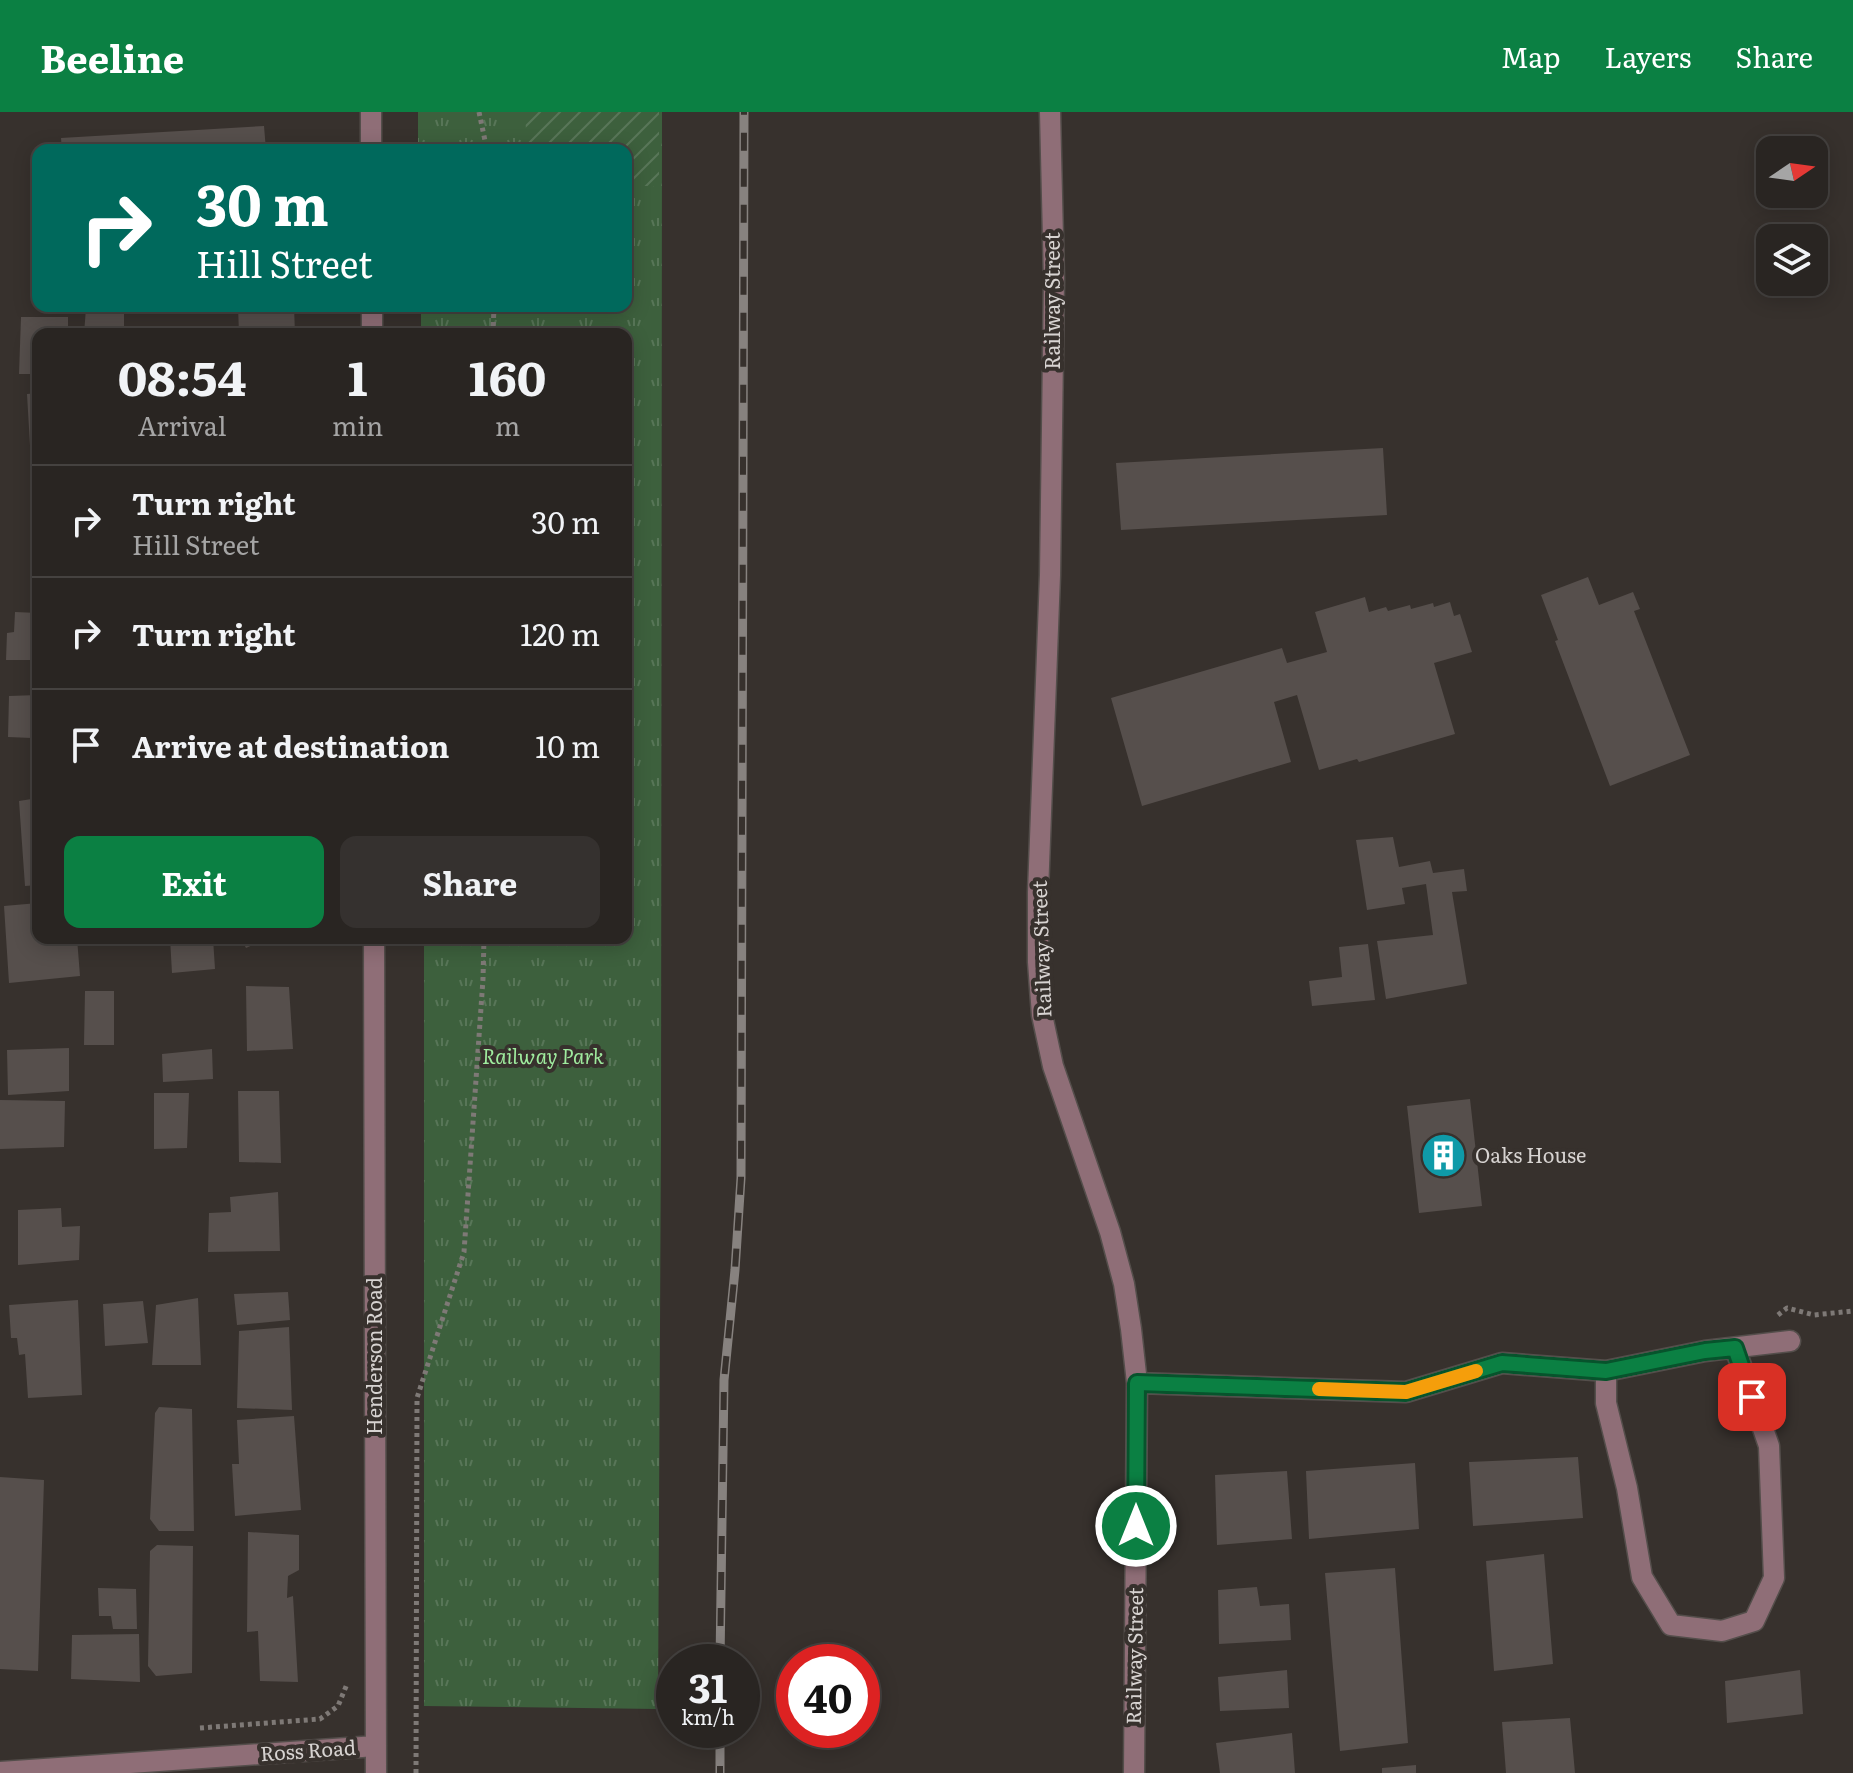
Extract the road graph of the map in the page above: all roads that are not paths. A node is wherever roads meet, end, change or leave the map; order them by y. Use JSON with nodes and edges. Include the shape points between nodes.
{"nodes":[{"id":1,"x":371,"y":112,"type":"edge"},
{"id":2,"x":1050,"y":112,"type":"edge"},
{"id":3,"x":371,"y":144,"type":"edge"},
{"id":4,"x":374,"y":944,"type":"edge"},
{"id":5,"x":1790,"y":1341,"type":"dead end"},
{"id":6,"x":1735,"y":1348,"type":"junction"},
{"id":7,"x":1606,"y":1371,"type":"junction"},
{"id":8,"x":1137,"y":1383,"type":"junction"},
{"id":9,"x":376,"y":1746,"type":"junction"},
{"id":10,"x":0,"y":1772,"type":"edge"},
{"id":11,"x":376,"y":1773,"type":"edge"},
{"id":12,"x":1134,"y":1773,"type":"edge"}],
"edges":[{"from":1,"to":3,"type":"street"},
{"from":2,"to":8,"type":"street","name":"Railway Street","via":[[1054,295],[1038,962],[1053,1066],[1124,1284]]},
{"from":4,"to":9,"type":"street","name":"Henderson Road"},
{"from":5,"to":6,"type":"street"},
{"from":6,"to":7,"type":"street"},
{"from":6,"to":7,"type":"street","via":[[1769,1446],[1774,1578],[1754,1621],[1722,1631],[1671,1625],[1642,1577],[1606,1403]]},
{"from":7,"to":8,"type":"street","via":[[1502,1363],[1406,1392]]},
{"from":8,"to":12,"type":"street","name":"Railway Street"},
{"from":9,"to":10,"type":"street","name":"Ross Road"},
{"from":9,"to":11,"type":"street","name":"Henderson Road"}]}
